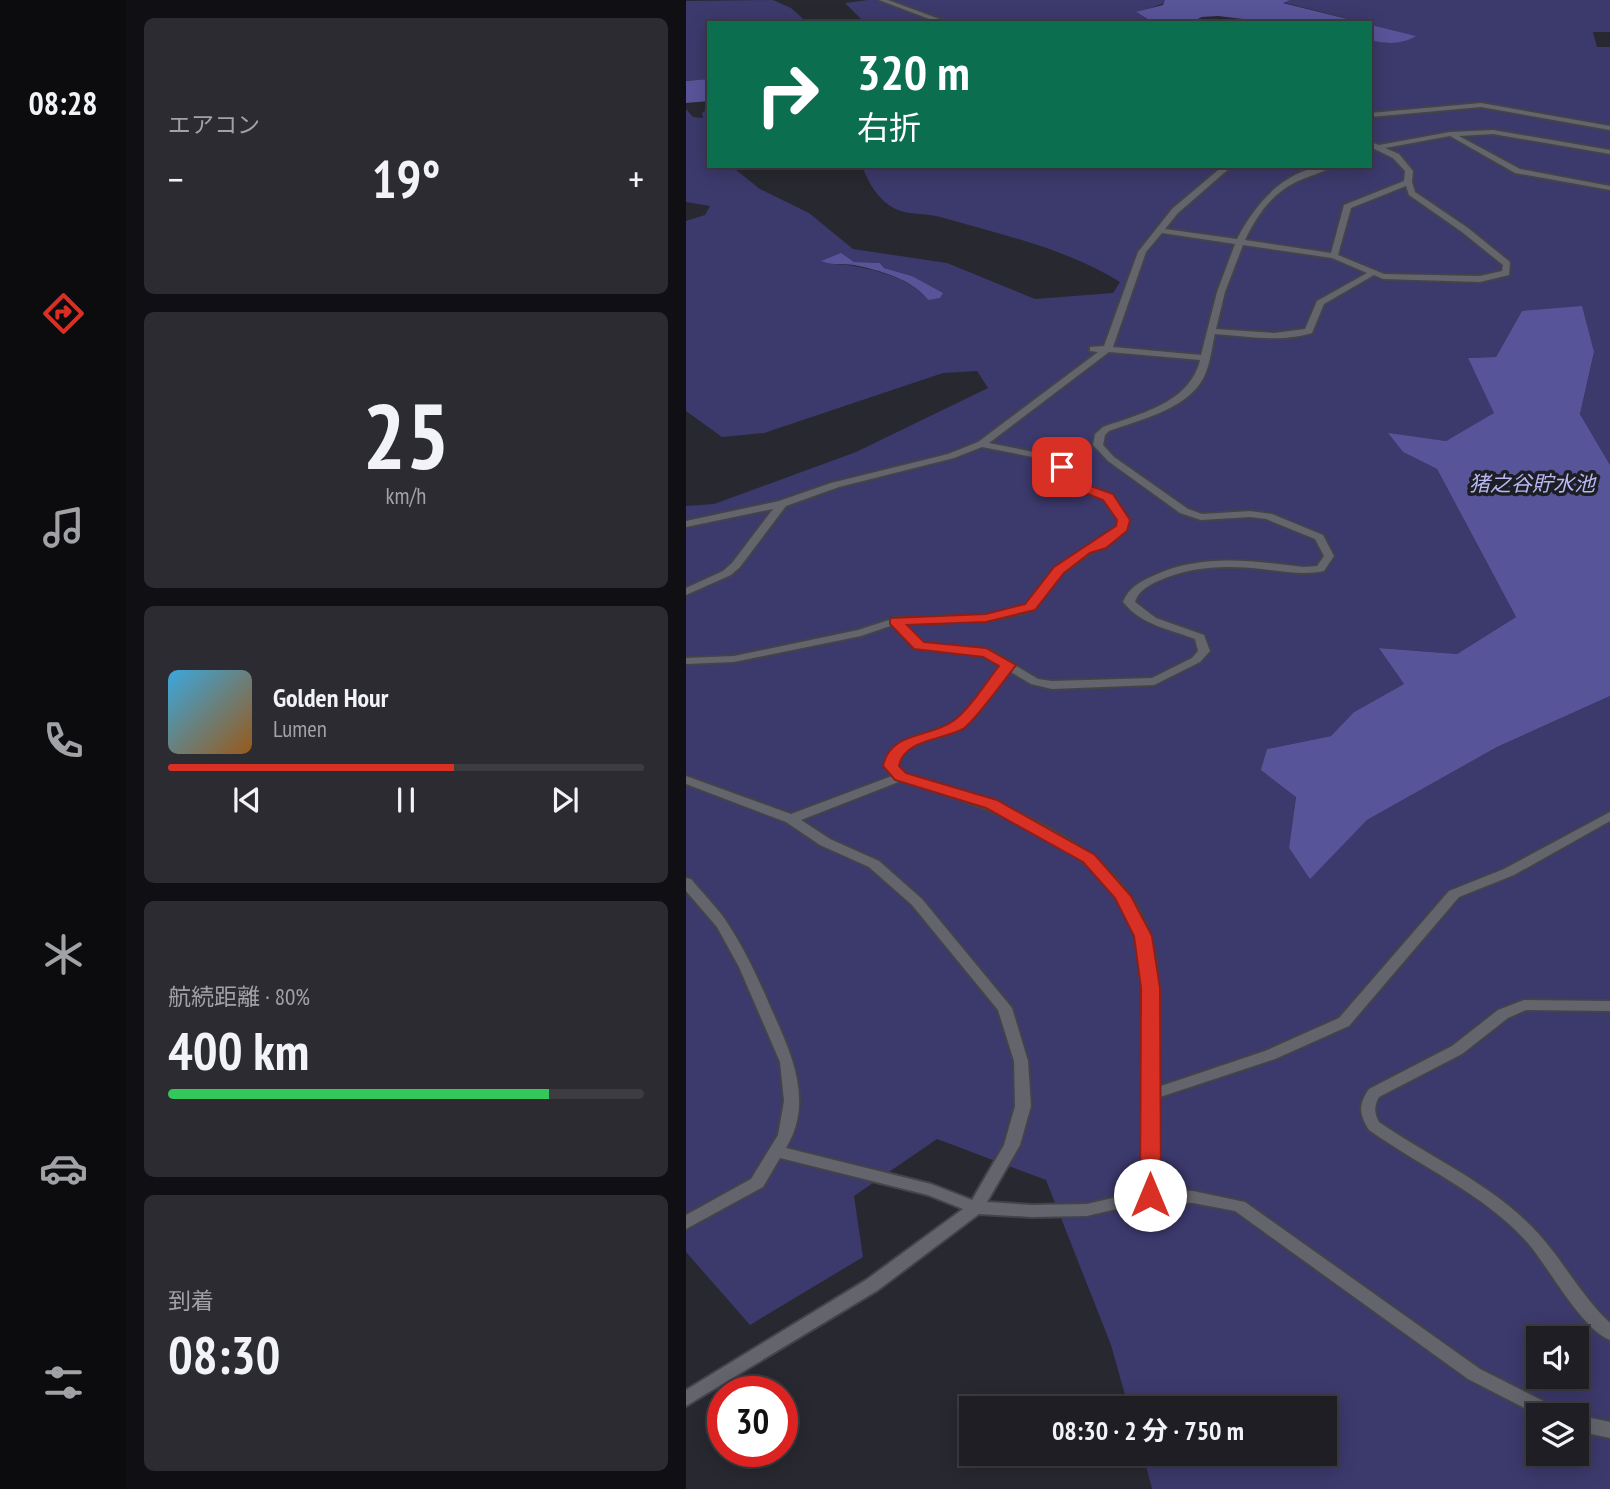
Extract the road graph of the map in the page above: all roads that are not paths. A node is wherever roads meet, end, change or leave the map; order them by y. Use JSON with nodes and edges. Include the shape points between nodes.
{"nodes":[{"id":1,"x":882,"y":0,"type":"edge"},
{"id":2,"x":941,"y":21,"type":"edge"},
{"id":3,"x":1372,"y":115,"type":"edge"},
{"id":4,"x":1610,"y":128,"type":"edge"},
{"id":5,"x":1450,"y":134,"type":"junction"},
{"id":6,"x":1372,"y":147,"type":"edge"},
{"id":7,"x":1610,"y":152,"type":"edge"},
{"id":8,"x":1226,"y":168,"type":"edge"},
{"id":9,"x":1324,"y":168,"type":"edge"},
{"id":10,"x":1408,"y":182,"type":"junction"},
{"id":11,"x":1610,"y":188,"type":"edge"},
{"id":12,"x":1159,"y":230,"type":"junction"},
{"id":13,"x":1241,"y":240,"type":"junction"},
{"id":14,"x":1334,"y":256,"type":"junction"},
{"id":15,"x":1371,"y":274,"type":"junction"},
{"id":16,"x":1210,"y":331,"type":"junction"},
{"id":17,"x":1093,"y":349,"type":"dead end"},
{"id":18,"x":1107,"y":349,"type":"junction"},
{"id":19,"x":1205,"y":358,"type":"junction"},
{"id":20,"x":981,"y":444,"type":"junction"},
{"id":21,"x":782,"y":504,"type":"junction"},
{"id":22,"x":686,"y":524,"type":"edge"},
{"id":23,"x":686,"y":592,"type":"edge"},
{"id":24,"x":895,"y":621,"type":"junction"},
{"id":25,"x":686,"y":661,"type":"edge"},
{"id":26,"x":1008,"y":665,"type":"junction"},
{"id":27,"x":900,"y":777,"type":"junction"},
{"id":28,"x":686,"y":780,"type":"edge"},
{"id":29,"x":1610,"y":816,"type":"edge"},
{"id":30,"x":792,"y":819,"type":"junction"},
{"id":31,"x":686,"y":882,"type":"edge"},
{"id":32,"x":1610,"y":1006,"type":"edge"},
{"id":33,"x":1150,"y":1095,"type":"junction"},
{"id":34,"x":775,"y":1152,"type":"junction"},
{"id":35,"x":1150,"y":1195,"type":"junction"},
{"id":36,"x":976,"y":1208,"type":"junction"},
{"id":37,"x":686,"y":1223,"type":"edge"},
{"id":38,"x":1610,"y":1333,"type":"edge"},
{"id":39,"x":686,"y":1399,"type":"edge"},
{"id":40,"x":1531,"y":1403,"type":"edge"},
{"id":41,"x":1589,"y":1426,"type":"edge"},
{"id":42,"x":1610,"y":1430,"type":"edge"}],
"edges":[{"from":1,"to":2,"type":"street"},
{"from":3,"to":4,"type":"street","via":[[1481,105]]},
{"from":5,"to":6,"type":"street"},
{"from":5,"to":7,"type":"street","via":[[1509,132]]},
{"from":5,"to":11,"type":"street","via":[[1518,171]]},
{"from":6,"to":10,"type":"street","via":[[1404,162]]},
{"from":8,"to":12,"type":"street"},
{"from":9,"to":13,"type":"street","via":[[1275,192]]},
{"from":10,"to":14,"type":"street","via":[[1347,207]]},
{"from":10,"to":15,"type":"street","via":[[1412,193],[1465,230],[1509,269],[1500,276],[1480,279]]},
{"from":12,"to":13,"type":"street"},
{"from":12,"to":18,"type":"street","via":[[1142,252]]},
{"from":13,"to":14,"type":"street"},
{"from":13,"to":16,"type":"street"},
{"from":14,"to":15,"type":"street"},
{"from":15,"to":16,"type":"street","via":[[1320,303],[1304,333]]},
{"from":16,"to":19,"type":"street"},
{"from":17,"to":18,"type":"street"},
{"from":18,"to":19,"type":"street"},
{"from":18,"to":20,"type":"street"},
{"from":19,"to":26,"type":"street","via":[[1204,368],[1175,401],[1106,429],[1098,445],[1184,511],[1201,517],[1250,513],[1302,528],[1319,537],[1329,556],[1326,564],[1304,570],[1201,563],[1142,585],[1131,594],[1133,608],[1200,637],[1203,643],[1195,660],[1154,681],[1052,685],[1035,682]]},
{"from":20,"to":21,"type":"street"},
{"from":20,"to":24,"type":"street","via":[[1046,457],[1062,467],[1074,484],[1108,497],[1124,520],[1122,528],[1059,570],[1030,607],[986,618]]},
{"from":21,"to":22,"type":"street"},
{"from":21,"to":23,"type":"street","via":[[736,565]]},
{"from":24,"to":25,"type":"street","via":[[861,633],[734,659]]},
{"from":24,"to":26,"type":"street","via":[[919,646],[986,652]]},
{"from":26,"to":27,"type":"street","via":[[959,725],[899,749],[891,766]]},
{"from":27,"to":30,"type":"street"},
{"from":27,"to":33,"type":"street","via":[[992,804],[1089,858],[1123,896],[1143,936],[1150,988]]},
{"from":28,"to":30,"type":"street"},
{"from":29,"to":33,"type":"street","via":[[1509,872],[1454,894],[1344,1022],[1270,1055]]},
{"from":30,"to":36,"type":"street","via":[[825,842],[874,864],[917,902],[1005,1009],[1021,1061],[1023,1105],[1012,1145]]},
{"from":31,"to":34,"type":"street","via":[[722,925],[746,967],[787,1062],[792,1101],[786,1135]]},
{"from":32,"to":38,"type":"street","via":[[1524,1005],[1503,1014],[1457,1049],[1374,1093],[1367,1116],[1374,1126],[1520,1225],[1592,1318]]},
{"from":33,"to":35,"type":"street"},
{"from":34,"to":36,"type":"street","via":[[931,1190]]},
{"from":34,"to":37,"type":"street","via":[[757,1183]]},
{"from":35,"to":36,"type":"street","via":[[1087,1210]]},
{"from":35,"to":40,"type":"street","via":[[1239,1206],[1474,1374]]},
{"from":36,"to":39,"type":"street","via":[[872,1285]]},
{"from":41,"to":42,"type":"street"}]}
